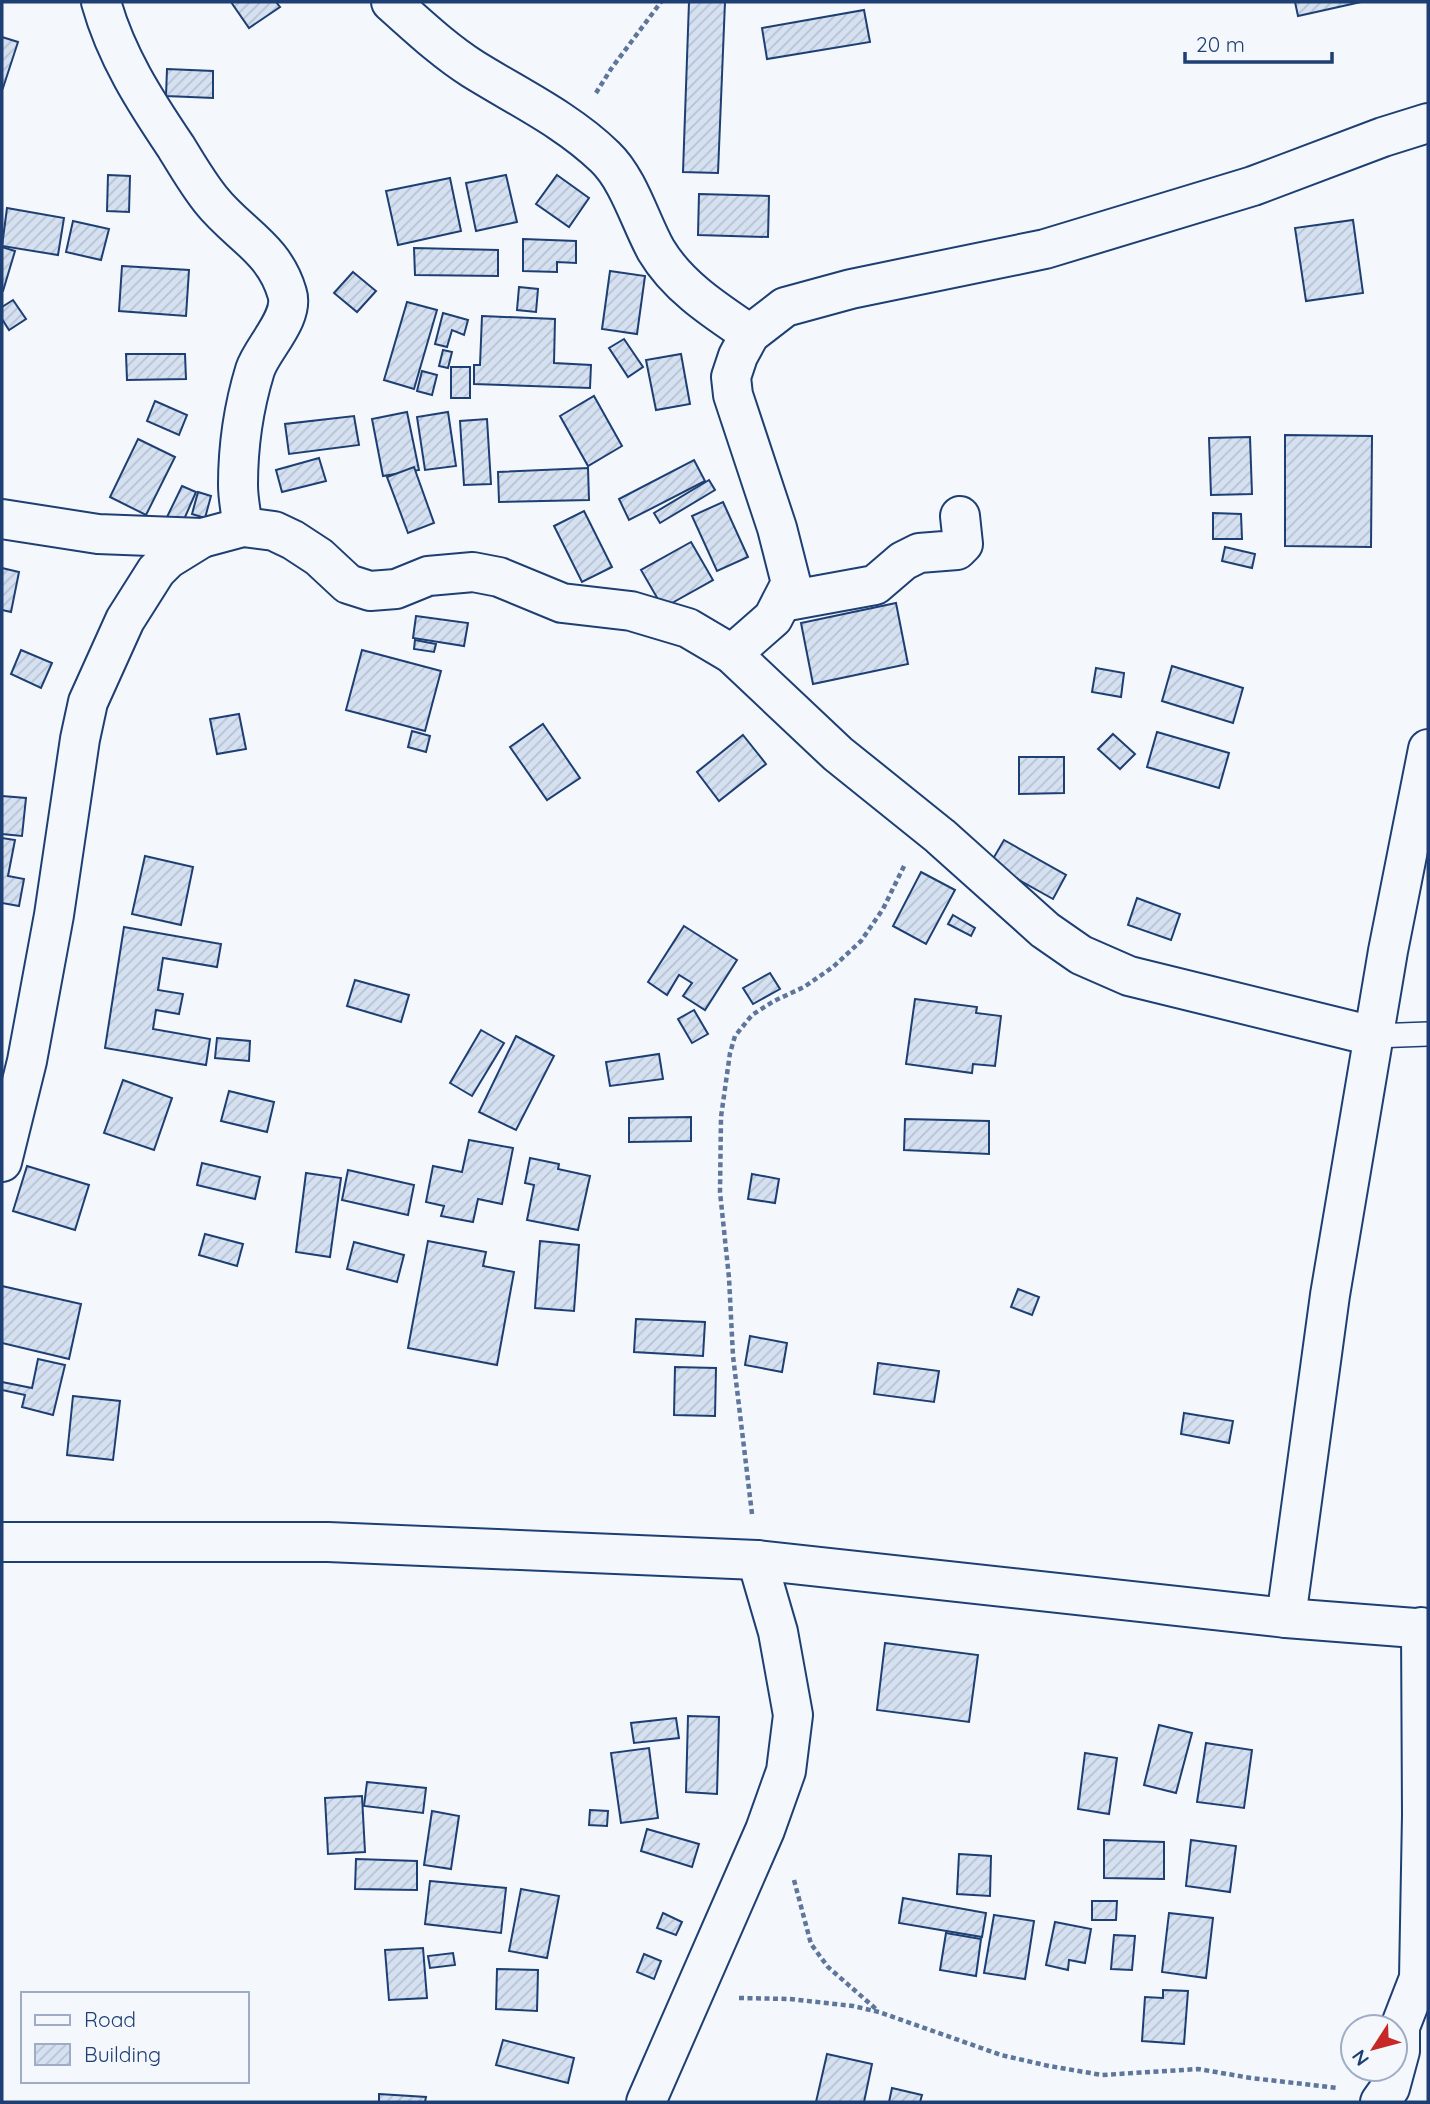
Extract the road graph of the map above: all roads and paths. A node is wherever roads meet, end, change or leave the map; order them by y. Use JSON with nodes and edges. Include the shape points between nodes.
{"nodes":[{"id":1,"x":101,"y":2,"type":"edge"},
{"id":2,"x":391,"y":2,"type":"edge"},
{"id":3,"x":661,"y":2,"type":"edge"},
{"id":4,"x":1428,"y":123,"type":"edge"},
{"id":5,"x":573,"y":130,"type":"junction"},
{"id":6,"x":750,"y":334,"type":"junction"},
{"id":7,"x":960,"y":516,"type":"dead end"},
{"id":8,"x":2,"y":519,"type":"edge"},
{"id":9,"x":243,"y":527,"type":"junction"},
{"id":10,"x":202,"y":538,"type":"junction"},
{"id":11,"x":782,"y":602,"type":"junction"},
{"id":12,"x":732,"y":654,"type":"junction"},
{"id":13,"x":1428,"y":750,"type":"edge"},
{"id":14,"x":921,"y":820,"type":"junction"},
{"id":15,"x":1428,"y":1034,"type":"edge"},
{"id":16,"x":1373,"y":1036,"type":"junction"},
{"id":17,"x":2,"y":1162,"type":"edge"},
{"id":18,"x":2,"y":1542,"type":"edge"},
{"id":19,"x":757,"y":1560,"type":"junction"},
{"id":20,"x":1286,"y":1618,"type":"junction"},
{"id":21,"x":1424,"y":1628,"type":"edge"},
{"id":22,"x":770,"y":1817,"type":"junction"},
{"id":23,"x":686,"y":2012,"type":"junction"},
{"id":24,"x":879,"y":2012,"type":"junction"},
{"id":25,"x":1414,"y":2041,"type":"edge"},
{"id":26,"x":1385,"y":2095,"type":"edge"},
{"id":27,"x":646,"y":2102,"type":"edge"}],
"edges":[{"from":1,"to":9,"type":"street","via":[[120,56],[139,92],[210,200],[267,253],[289,296],[275,336],[256,367],[245,410],[238,487]]},
{"from":2,"to":5,"type":"street","via":[[470,67]]},
{"from":3,"to":5,"type":"path"},
{"from":4,"to":6,"type":"street","via":[[1253,186],[1045,249],[785,307]]},
{"from":5,"to":6,"type":"street","via":[[607,159],[620,177],[657,251],[675,276]]},
{"from":6,"to":11,"type":"street","via":[[731,377],[733,396],[791,583]]},
{"from":7,"to":11,"type":"street","via":[[962,544],[957,550],[919,553],[875,585]]},
{"from":8,"to":10,"type":"street","via":[[98,534]]},
{"from":9,"to":10,"type":"street"},
{"from":9,"to":12,"type":"street","via":[[274,531],[293,540],[348,584],[370,591],[396,589],[428,576],[473,572],[499,577],[562,603],[631,611],[688,628]]},
{"from":10,"to":17,"type":"street","via":[[156,571],[125,620],[88,702],[27,1061]]},
{"from":11,"to":12,"type":"street","via":[[773,618]]},
{"from":12,"to":14,"type":"street","via":[[838,754]]},
{"from":13,"to":16,"type":"street"},
{"from":14,"to":16,"type":"street","via":[[1045,930],[1081,955],[1129,976]]},
{"from":14,"to":19,"type":"path","via":[[900,876],[861,941],[814,981],[752,1015],[735,1036],[730,1053],[721,1117],[720,1192]]},
{"from":15,"to":16,"type":"lane"},
{"from":16,"to":20,"type":"street","via":[[1330,1295]]},
{"from":18,"to":19,"type":"street","via":[[328,1542]]},
{"from":19,"to":20,"type":"street"},
{"from":19,"to":22,"type":"street","via":[[778,1632],[793,1715],[786,1771]]},
{"from":20,"to":21,"type":"street"},
{"from":21,"to":25,"type":"street","via":[[1419,1978],[1400,2027]]},
{"from":22,"to":23,"type":"street"},
{"from":22,"to":24,"type":"path","via":[[793,1876],[810,1944],[828,1967]]},
{"from":23,"to":24,"type":"path","via":[[738,1998],[790,1999]]},
{"from":23,"to":27,"type":"street"},
{"from":24,"to":26,"type":"path","via":[[1001,2054],[1102,2075],[1198,2069]]},
{"from":25,"to":26,"type":"street"}]}
